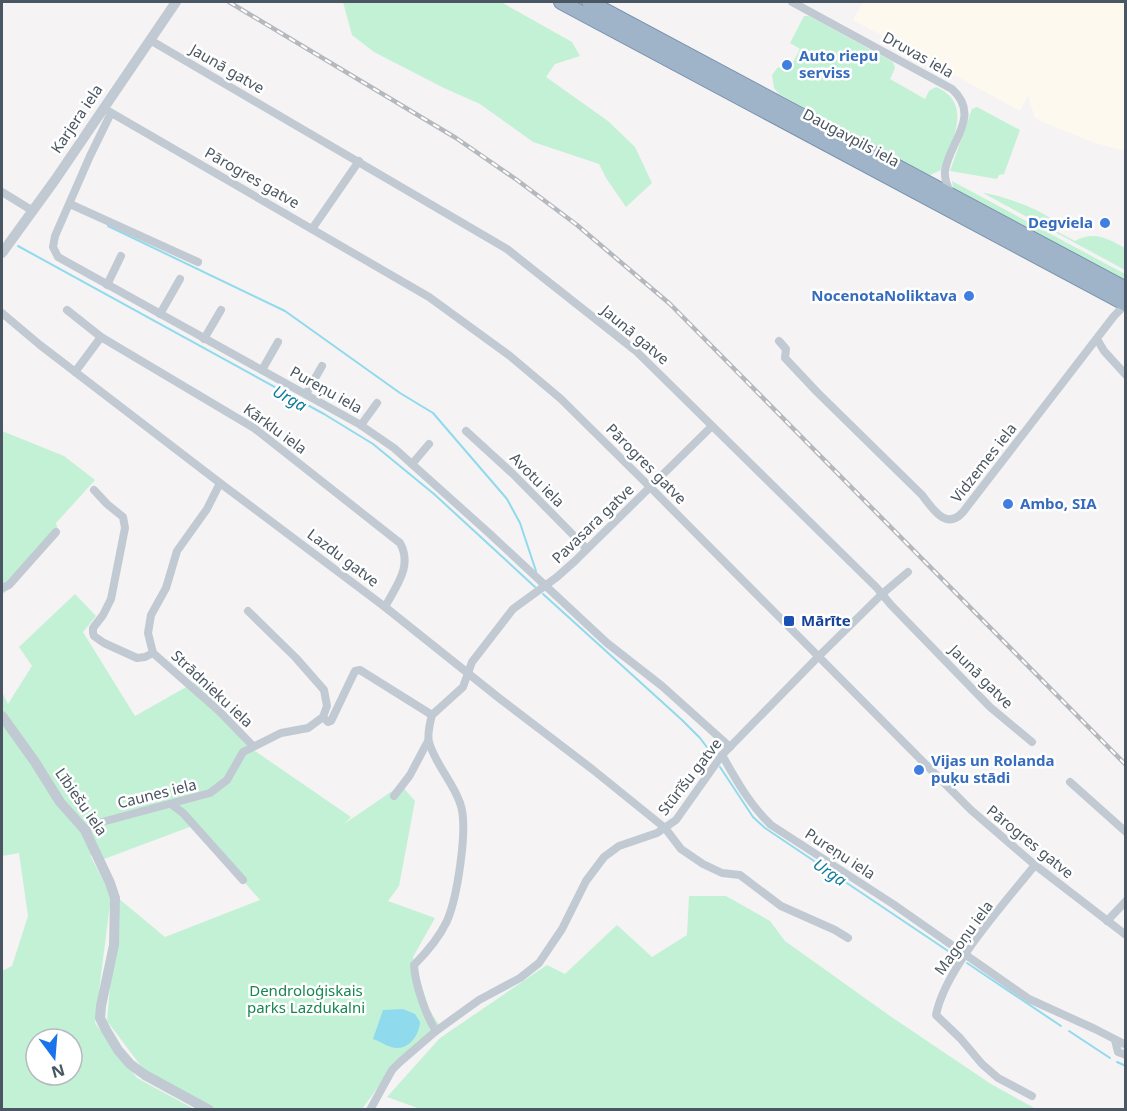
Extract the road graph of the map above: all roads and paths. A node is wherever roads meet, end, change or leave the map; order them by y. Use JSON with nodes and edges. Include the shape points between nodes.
{"nodes":[{"id":1,"x":176,"y":2,"type":"edge"},
{"id":2,"x":561,"y":2,"type":"edge"},
{"id":3,"x":589,"y":2,"type":"edge"},
{"id":4,"x":792,"y":2,"type":"edge"},
{"id":5,"x":150,"y":40,"type":"junction"},
{"id":6,"x":107,"y":110,"type":"junction"},
{"id":7,"x":359,"y":161,"type":"junction"},
{"id":8,"x":945,"y":171,"type":"junction"},
{"id":9,"x":923,"y":180,"type":"junction"},
{"id":10,"x":2,"y":192,"type":"edge"},
{"id":11,"x":951,"y":195,"type":"junction"},
{"id":12,"x":70,"y":204,"type":"junction"},
{"id":13,"x":33,"y":211,"type":"junction"},
{"id":14,"x":312,"y":229,"type":"junction"},
{"id":15,"x":2,"y":253,"type":"edge"},
{"id":16,"x":122,"y":256,"type":"dead end"},
{"id":17,"x":198,"y":262,"type":"dead end"},
{"id":18,"x":180,"y":279,"type":"dead end"},
{"id":19,"x":107,"y":285,"type":"junction"},
{"id":20,"x":1125,"y":289,"type":"edge"},
{"id":21,"x":1125,"y":304,"type":"edge"},
{"id":22,"x":68,"y":310,"type":"dead end"},
{"id":23,"x":221,"y":310,"type":"dead end"},
{"id":24,"x":2,"y":313,"type":"edge"},
{"id":25,"x":160,"y":314,"type":"junction"},
{"id":26,"x":101,"y":336,"type":"junction"},
{"id":27,"x":204,"y":339,"type":"junction"},
{"id":28,"x":1097,"y":339,"type":"junction"},
{"id":29,"x":779,"y":341,"type":"dead end"},
{"id":30,"x":278,"y":342,"type":"dead end"},
{"id":31,"x":322,"y":366,"type":"dead end"},
{"id":32,"x":262,"y":370,"type":"junction"},
{"id":33,"x":75,"y":372,"type":"junction"},
{"id":34,"x":1125,"y":375,"type":"edge"},
{"id":35,"x":306,"y":394,"type":"junction"},
{"id":36,"x":377,"y":402,"type":"dead end"},
{"id":37,"x":361,"y":425,"type":"junction"},
{"id":38,"x":712,"y":426,"type":"junction"},
{"id":39,"x":466,"y":431,"type":"dead end"},
{"id":40,"x":429,"y":444,"type":"dead end"},
{"id":41,"x":412,"y":464,"type":"junction"},
{"id":42,"x":220,"y":483,"type":"junction"},
{"id":43,"x":650,"y":487,"type":"junction"},
{"id":44,"x":94,"y":490,"type":"dead end"},
{"id":45,"x":56,"y":532,"type":"dead end"},
{"id":46,"x":586,"y":549,"type":"junction"},
{"id":47,"x":908,"y":572,"type":"dead end"},
{"id":48,"x":543,"y":587,"type":"junction"},
{"id":49,"x":2,"y":588,"type":"edge"},
{"id":50,"x":882,"y":594,"type":"junction"},
{"id":51,"x":385,"y":607,"type":"junction"},
{"id":52,"x":248,"y":611,"type":"dead end"},
{"id":53,"x":153,"y":653,"type":"junction"},
{"id":54,"x":818,"y":657,"type":"junction"},
{"id":55,"x":469,"y":675,"type":"junction"},
{"id":56,"x":432,"y":715,"type":"junction"},
{"id":57,"x":2,"y":716,"type":"edge"},
{"id":58,"x":323,"y":717,"type":"junction"},
{"id":59,"x":429,"y":741,"type":"junction"},
{"id":60,"x":1032,"y":742,"type":"dead end"},
{"id":61,"x":253,"y":746,"type":"junction"},
{"id":62,"x":730,"y":747,"type":"junction"},
{"id":63,"x":722,"y":755,"type":"junction"},
{"id":64,"x":1070,"y":782,"type":"dead end"},
{"id":65,"x":394,"y":796,"type":"dead end"},
{"id":66,"x":171,"y":804,"type":"junction"},
{"id":67,"x":665,"y":828,"type":"junction"},
{"id":68,"x":85,"y":830,"type":"junction"},
{"id":69,"x":1125,"y":832,"type":"edge"},
{"id":70,"x":1035,"y":865,"type":"junction"},
{"id":71,"x":243,"y":880,"type":"dead end"},
{"id":72,"x":1125,"y":901,"type":"edge"},
{"id":73,"x":1107,"y":921,"type":"junction"},
{"id":74,"x":1125,"y":935,"type":"edge"},
{"id":75,"x":848,"y":938,"type":"dead end"},
{"id":76,"x":966,"y":954,"type":"junction"},
{"id":77,"x":436,"y":1031,"type":"junction"},
{"id":78,"x":1115,"y":1040,"type":"junction"},
{"id":79,"x":1125,"y":1045,"type":"edge"},
{"id":80,"x":1125,"y":1055,"type":"edge"},
{"id":81,"x":1032,"y":1096,"type":"dead end"},
{"id":82,"x":209,"y":1110,"type":"edge"},
{"id":83,"x":370,"y":1110,"type":"edge"}],
"edges":[{"from":1,"to":5,"type":"street","name":"Karjera iela"},
{"from":2,"to":21,"type":"highway","name":"Daugavpils iela"},
{"from":3,"to":9,"type":"highway","name":"Daugavpils iela"},
{"from":4,"to":8,"type":"street","name":"Druvas iela","via":[[957,93],[965,114]]},
{"from":5,"to":6,"type":"street","name":"Karjera iela"},
{"from":5,"to":7,"type":"street","name":"Jaunā gatve"},
{"from":6,"to":12,"type":"street"},
{"from":6,"to":13,"type":"street","name":"Karjera iela"},
{"from":6,"to":14,"type":"street","name":"Pārogres gatve"},
{"from":7,"to":14,"type":"street"},
{"from":7,"to":38,"type":"street","name":"Jaunā gatve","via":[[507,249],[636,351]]},
{"from":8,"to":9,"type":"street"},
{"from":8,"to":11,"type":"street"},
{"from":9,"to":11,"type":"highway","name":"Daugavpils iela"},
{"from":10,"to":13,"type":"street"},
{"from":11,"to":20,"type":"highway","name":"Daugavpils iela"},
{"from":12,"to":17,"type":"street"},
{"from":12,"to":19,"type":"street","name":"Pureņu iela","via":[[53,243],[54,253]]},
{"from":13,"to":15,"type":"street","name":"Karjera iela"},
{"from":14,"to":43,"type":"street","name":"Pārogres gatve","via":[[468,324],[561,399]]},
{"from":16,"to":19,"type":"street"},
{"from":18,"to":25,"type":"street"},
{"from":19,"to":25,"type":"street","name":"Pureņu iela"},
{"from":21,"to":28,"type":"street","name":"Vidzemes iela"},
{"from":22,"to":26,"type":"street","name":"Kārklu iela"},
{"from":23,"to":27,"type":"street"},
{"from":24,"to":33,"type":"street","name":"Lazdu gatve"},
{"from":25,"to":27,"type":"street","name":"Pureņu iela"},
{"from":26,"to":33,"type":"street"},
{"from":26,"to":51,"type":"street","name":"Kārklu iela","via":[[254,428],[400,543],[406,564]]},
{"from":27,"to":32,"type":"street","name":"Pureņu iela"},
{"from":28,"to":29,"type":"street","name":"Vidzemes iela","via":[[963,512],[950,521],[942,518],[809,384],[785,358],[786,350]]},
{"from":28,"to":34,"type":"street"},
{"from":30,"to":32,"type":"street"},
{"from":31,"to":35,"type":"street"},
{"from":32,"to":35,"type":"street","name":"Pureņu iela"},
{"from":33,"to":42,"type":"street","name":"Lazdu gatve"},
{"from":35,"to":37,"type":"street","name":"Pureņu iela"},
{"from":36,"to":37,"type":"street"},
{"from":37,"to":41,"type":"street","name":"Pureņu iela"},
{"from":38,"to":43,"type":"street","name":"Pavasara gatve"},
{"from":38,"to":50,"type":"street","name":"Jaunā gatve"},
{"from":39,"to":46,"type":"street","name":"Avotu iela"},
{"from":40,"to":41,"type":"street"},
{"from":41,"to":48,"type":"street","name":"Pureņu iela"},
{"from":42,"to":51,"type":"street","name":"Lazdu gatve"},
{"from":42,"to":53,"type":"street","via":[[177,552],[166,588],[151,615],[148,633]]},
{"from":43,"to":46,"type":"street","name":"Pavasara gatve"},
{"from":43,"to":54,"type":"street","name":"Pārogres gatve"},
{"from":44,"to":53,"type":"street","via":[[123,516],[125,528],[111,599],[93,628],[94,636],[137,658]]},
{"from":45,"to":49,"type":"street"},
{"from":46,"to":48,"type":"street","name":"Pavasara gatve"},
{"from":47,"to":50,"type":"street","name":"Stūrīšu gatve"},
{"from":48,"to":55,"type":"street","name":"Pavasara gatve","via":[[502,621],[472,662]]},
{"from":48,"to":62,"type":"street","name":"Pureņu iela"},
{"from":50,"to":54,"type":"street","name":"Stūrīšu gatve"},
{"from":50,"to":60,"type":"street","name":"Jaunā gatve","via":[[990,707]]},
{"from":51,"to":55,"type":"street","name":"Lazdu gatve"},
{"from":52,"to":58,"type":"street","via":[[324,690],[327,706]]},
{"from":53,"to":61,"type":"street","name":"Strādnieku iela"},
{"from":54,"to":62,"type":"street","name":"Stūrīšu gatve"},
{"from":54,"to":70,"type":"street","name":"Pārogres gatve","via":[[971,810]]},
{"from":55,"to":56,"type":"street","via":[[463,687]]},
{"from":55,"to":67,"type":"street","name":"Lazdu gatve"},
{"from":56,"to":58,"type":"street","name":"Caunes iela","via":[[360,670],[355,671],[331,720],[327,722]]},
{"from":56,"to":59,"type":"street"},
{"from":57,"to":68,"type":"street","name":"Lībiešu iela","via":[[60,802]]},
{"from":58,"to":61,"type":"street","name":"Caunes iela","via":[[308,728],[290,730]]},
{"from":59,"to":65,"type":"street"},
{"from":59,"to":77,"type":"street","via":[[465,818],[447,920],[436,941],[414,965]]},
{"from":61,"to":66,"type":"street","name":"Caunes iela","via":[[243,752],[227,780],[210,794]]},
{"from":62,"to":63,"type":"street","name":"Stūrīšu gatve"},
{"from":63,"to":67,"type":"street","name":"Stūrīšu gatve","via":[[676,820]]},
{"from":63,"to":76,"type":"street","name":"Pureņu iela","via":[[741,789],[771,825]]},
{"from":64,"to":69,"type":"street"},
{"from":66,"to":68,"type":"street","name":"Caunes iela"},
{"from":66,"to":71,"type":"street"},
{"from":67,"to":75,"type":"street","name":"Lazdu gatve","via":[[681,849],[704,864],[722,873],[740,875],[781,906]]},
{"from":67,"to":77,"type":"street","name":"Stūrīšu gatve","via":[[610,851],[586,881],[562,929],[539,963]]},
{"from":68,"to":82,"type":"street","name":"Lībiešu iela","via":[[115,898],[114,945],[100,1018],[105,1030],[130,1064]]},
{"from":70,"to":73,"type":"street","name":"Pārogres gatve"},
{"from":70,"to":76,"type":"street","name":"Magoņu iela"},
{"from":72,"to":73,"type":"street"},
{"from":73,"to":74,"type":"street","name":"Pārogres gatve"},
{"from":76,"to":78,"type":"street","name":"Pureņu iela","via":[[1029,999]]},
{"from":76,"to":81,"type":"street","name":"Magoņu iela","via":[[946,986],[936,1015],[998,1078]]},
{"from":77,"to":83,"type":"street","name":"Stūrīšu gatve","via":[[392,1070]]},
{"from":78,"to":79,"type":"street","name":"Pureņu iela"},
{"from":78,"to":80,"type":"street","via":[[1118,1052]]}]}
